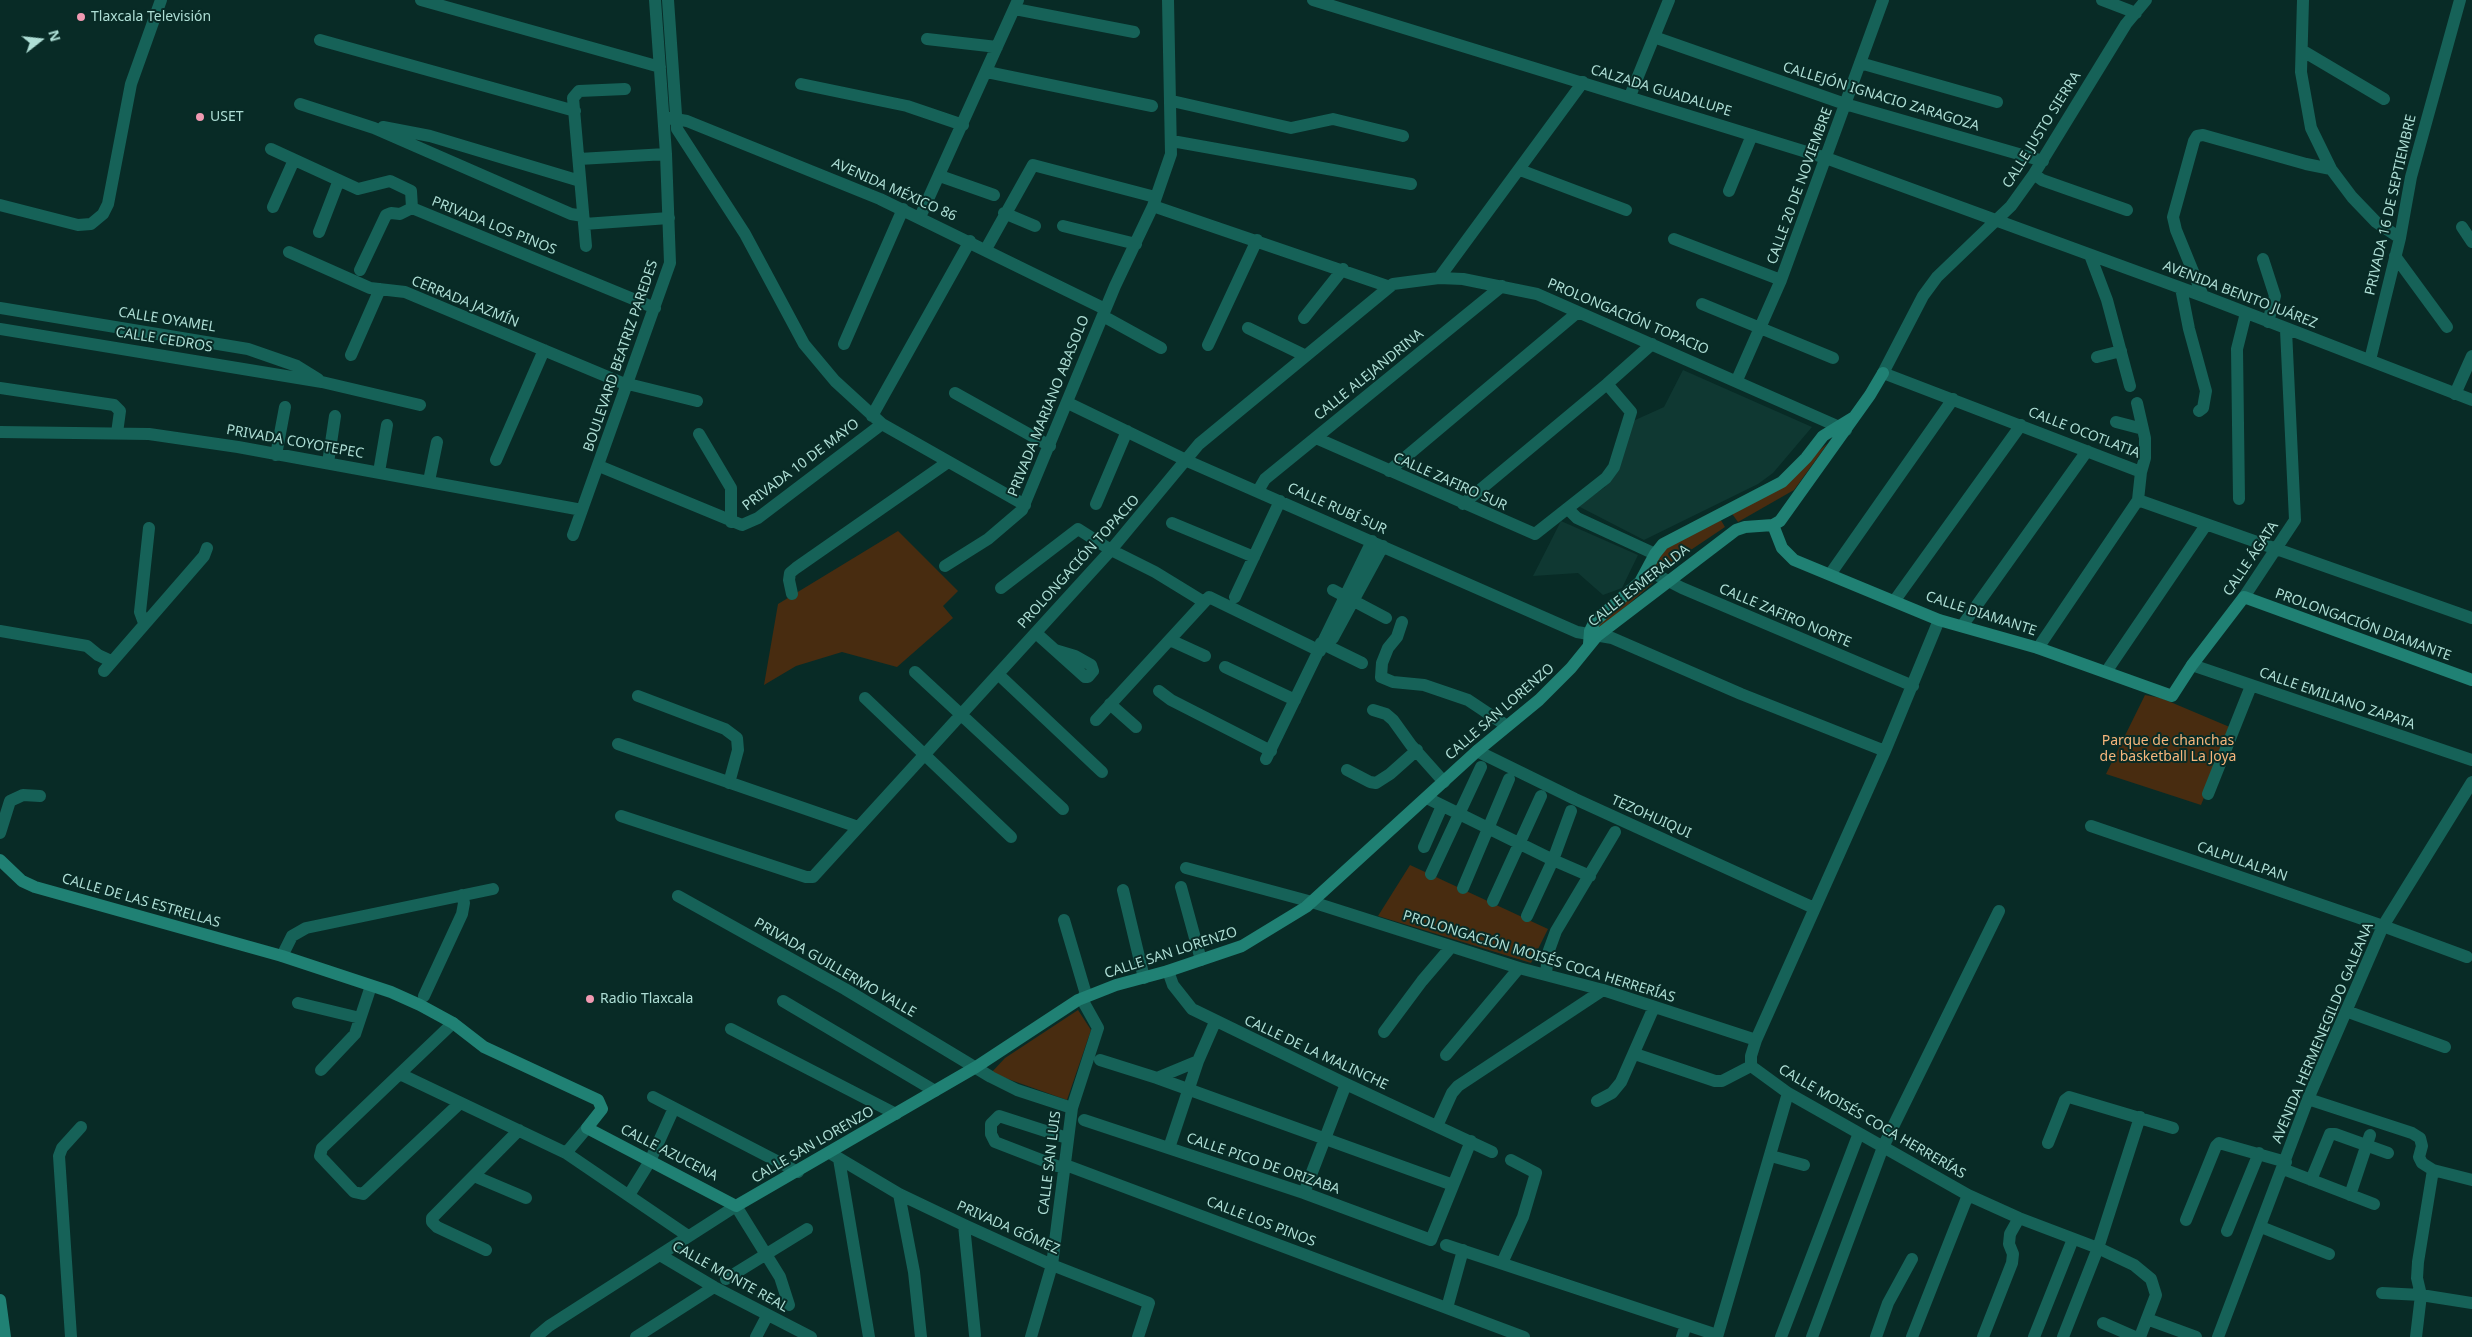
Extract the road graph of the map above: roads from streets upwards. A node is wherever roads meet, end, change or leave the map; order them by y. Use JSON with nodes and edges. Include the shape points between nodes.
{"nodes":[{"id":1,"x":161,"y":0,"type":"edge"},
{"id":2,"x":421,"y":0,"type":"edge"},
{"id":3,"x":657,"y":0,"type":"edge"},
{"id":4,"x":1168,"y":0,"type":"edge"},
{"id":5,"x":1317,"y":0,"type":"edge"},
{"id":6,"x":1669,"y":0,"type":"edge"},
{"id":7,"x":1869,"y":0,"type":"edge"},
{"id":8,"x":2102,"y":0,"type":"edge"},
{"id":9,"x":2146,"y":0,"type":"edge"},
{"id":10,"x":2303,"y":0,"type":"edge"},
{"id":11,"x":2460,"y":0,"type":"edge"},
{"id":12,"x":1882,"y":3,"type":"edge"},
{"id":13,"x":1016,"y":4,"type":"edge"},
{"id":14,"x":2136,"y":13,"type":"junction"},
{"id":15,"x":1134,"y":32,"type":"dead end"},
{"id":16,"x":1654,"y":37,"type":"junction"},
{"id":17,"x":927,"y":39,"type":"dead end"},
{"id":18,"x":320,"y":40,"type":"dead end"},
{"id":19,"x":997,"y":47,"type":"junction"},
{"id":20,"x":2303,"y":51,"type":"junction"},
{"id":21,"x":1860,"y":63,"type":"junction"},
{"id":22,"x":660,"y":67,"type":"junction"},
{"id":23,"x":987,"y":72,"type":"junction"},
{"id":24,"x":1583,"y":82,"type":"junction"},
{"id":25,"x":801,"y":84,"type":"dead end"},
{"id":26,"x":626,"y":89,"type":"dead end"},
{"id":27,"x":1630,"y":96,"type":"junction"},
{"id":28,"x":2384,"y":99,"type":"dead end"},
{"id":29,"x":1172,"y":101,"type":"junction"},
{"id":30,"x":1997,"y":102,"type":"dead end"},
{"id":31,"x":300,"y":104,"type":"dead end"},
{"id":32,"x":1845,"y":104,"type":"junction"},
{"id":33,"x":1152,"y":106,"type":"dead end"},
{"id":34,"x":574,"y":111,"type":"junction"},
{"id":35,"x":670,"y":118,"type":"junction"},
{"id":36,"x":963,"y":125,"type":"junction"},
{"id":37,"x":374,"y":128,"type":"junction"},
{"id":38,"x":1752,"y":134,"type":"junction"},
{"id":39,"x":1403,"y":136,"type":"dead end"},
{"id":40,"x":1172,"y":141,"type":"junction"},
{"id":41,"x":271,"y":149,"type":"dead end"},
{"id":42,"x":666,"y":154,"type":"junction"},
{"id":43,"x":1826,"y":158,"type":"junction"},
{"id":44,"x":579,"y":159,"type":"junction"},
{"id":45,"x":294,"y":160,"type":"junction"},
{"id":46,"x":2043,"y":161,"type":"junction"},
{"id":47,"x":2331,"y":169,"type":"junction"},
{"id":48,"x":1520,"y":170,"type":"junction"},
{"id":49,"x":2034,"y":174,"type":"junction"},
{"id":50,"x":940,"y":176,"type":"junction"},
{"id":51,"x":339,"y":180,"type":"junction"},
{"id":52,"x":580,"y":181,"type":"junction"},
{"id":53,"x":1411,"y":184,"type":"dead end"},
{"id":54,"x":1730,"y":191,"type":"dead end"},
{"id":55,"x":994,"y":195,"type":"dead end"},
{"id":56,"x":1154,"y":201,"type":"junction"},
{"id":57,"x":0,"y":205,"type":"edge"},
{"id":58,"x":273,"y":207,"type":"dead end"},
{"id":59,"x":412,"y":208,"type":"junction"},
{"id":60,"x":903,"y":209,"type":"junction"},
{"id":61,"x":1626,"y":210,"type":"dead end"},
{"id":62,"x":2127,"y":210,"type":"dead end"},
{"id":63,"x":1004,"y":213,"type":"junction"},
{"id":64,"x":920,"y":217,"type":"junction"},
{"id":65,"x":669,"y":218,"type":"junction"},
{"id":66,"x":1997,"y":219,"type":"junction"},
{"id":67,"x":584,"y":220,"type":"junction"},
{"id":68,"x":1035,"y":226,"type":"dead end"},
{"id":69,"x":1063,"y":226,"type":"dead end"},
{"id":70,"x":2462,"y":226,"type":"dead end"},
{"id":71,"x":319,"y":232,"type":"dead end"},
{"id":72,"x":2400,"y":238,"type":"junction"},
{"id":73,"x":1674,"y":239,"type":"dead end"},
{"id":74,"x":1256,"y":240,"type":"junction"},
{"id":75,"x":970,"y":241,"type":"junction"},
{"id":76,"x":2472,"y":242,"type":"edge"},
{"id":77,"x":1136,"y":244,"type":"junction"},
{"id":78,"x":586,"y":246,"type":"dead end"},
{"id":79,"x":986,"y":249,"type":"junction"},
{"id":80,"x":289,"y":252,"type":"dead end"},
{"id":81,"x":2090,"y":255,"type":"junction"},
{"id":82,"x":2395,"y":256,"type":"junction"},
{"id":83,"x":2264,"y":259,"type":"dead end"},
{"id":84,"x":1343,"y":269,"type":"junction"},
{"id":85,"x":360,"y":270,"type":"dead end"},
{"id":86,"x":1439,"y":278,"type":"junction"},
{"id":87,"x":1781,"y":280,"type":"junction"},
{"id":88,"x":1387,"y":286,"type":"junction"},
{"id":89,"x":1502,"y":286,"type":"junction"},
{"id":90,"x":2181,"y":288,"type":"junction"},
{"id":91,"x":380,"y":289,"type":"junction"},
{"id":92,"x":2203,"y":296,"type":"junction"},
{"id":93,"x":1702,"y":304,"type":"dead end"},
{"id":94,"x":0,"y":308,"type":"edge"},
{"id":95,"x":655,"y":308,"type":"junction"},
{"id":96,"x":1104,"y":312,"type":"junction"},
{"id":97,"x":1578,"y":312,"type":"junction"},
{"id":98,"x":2246,"y":313,"type":"junction"},
{"id":99,"x":1304,"y":318,"type":"dead end"},
{"id":100,"x":2268,"y":322,"type":"junction"},
{"id":101,"x":2447,"y":327,"type":"dead end"},
{"id":102,"x":1248,"y":328,"type":"dead end"},
{"id":103,"x":1762,"y":328,"type":"junction"},
{"id":104,"x":0,"y":329,"type":"edge"},
{"id":105,"x":2286,"y":330,"type":"junction"},
{"id":106,"x":166,"y":336,"type":"junction"},
{"id":107,"x":844,"y":344,"type":"dead end"},
{"id":108,"x":1652,"y":344,"type":"junction"},
{"id":109,"x":1208,"y":345,"type":"dead end"},
{"id":110,"x":1161,"y":348,"type":"dead end"},
{"id":111,"x":544,"y":350,"type":"junction"},
{"id":112,"x":2121,"y":350,"type":"junction"},
{"id":113,"x":162,"y":355,"type":"junction"},
{"id":114,"x":351,"y":355,"type":"dead end"},
{"id":115,"x":1306,"y":356,"type":"junction"},
{"id":116,"x":2472,"y":356,"type":"edge"},
{"id":117,"x":2097,"y":357,"type":"dead end"},
{"id":118,"x":1833,"y":358,"type":"dead end"},
{"id":119,"x":2370,"y":360,"type":"junction"},
{"id":120,"x":1883,"y":373,"type":"junction"},
{"id":121,"x":1737,"y":380,"type":"junction"},
{"id":122,"x":322,"y":382,"type":"junction"},
{"id":123,"x":628,"y":384,"type":"junction"},
{"id":124,"x":1608,"y":384,"type":"junction"},
{"id":125,"x":2130,"y":386,"type":"dead end"},
{"id":126,"x":0,"y":388,"type":"edge"},
{"id":127,"x":955,"y":393,"type":"dead end"},
{"id":128,"x":2455,"y":394,"type":"junction"},
{"id":129,"x":1953,"y":399,"type":"junction"},
{"id":130,"x":2472,"y":400,"type":"edge"},
{"id":131,"x":697,"y":401,"type":"dead end"},
{"id":132,"x":1068,"y":403,"type":"junction"},
{"id":133,"x":2137,"y":403,"type":"dead end"},
{"id":134,"x":420,"y":405,"type":"dead end"},
{"id":135,"x":285,"y":407,"type":"dead end"},
{"id":136,"x":2198,"y":411,"type":"dead end"},
{"id":137,"x":335,"y":416,"type":"dead end"},
{"id":138,"x":877,"y":420,"type":"junction"},
{"id":139,"x":2116,"y":422,"type":"dead end"},
{"id":140,"x":387,"y":425,"type":"dead end"},
{"id":141,"x":2021,"y":425,"type":"junction"},
{"id":142,"x":1842,"y":428,"type":"junction"},
{"id":143,"x":2144,"y":429,"type":"junction"},
{"id":144,"x":1126,"y":431,"type":"junction"},
{"id":145,"x":0,"y":432,"type":"edge"},
{"id":146,"x":117,"y":433,"type":"junction"},
{"id":147,"x":699,"y":434,"type":"dead end"},
{"id":148,"x":1316,"y":438,"type":"junction"},
{"id":149,"x":437,"y":442,"type":"dead end"},
{"id":150,"x":1050,"y":446,"type":"junction"},
{"id":151,"x":2088,"y":451,"type":"junction"},
{"id":152,"x":276,"y":455,"type":"junction"},
{"id":153,"x":496,"y":460,"type":"dead end"},
{"id":154,"x":1187,"y":460,"type":"junction"},
{"id":155,"x":948,"y":462,"type":"junction"},
{"id":156,"x":328,"y":463,"type":"junction"},
{"id":157,"x":599,"y":466,"type":"junction"},
{"id":158,"x":1389,"y":471,"type":"junction"},
{"id":159,"x":379,"y":472,"type":"junction"},
{"id":160,"x":2141,"y":472,"type":"junction"},
{"id":161,"x":429,"y":481,"type":"junction"},
{"id":162,"x":1258,"y":491,"type":"junction"},
{"id":163,"x":2239,"y":499,"type":"dead end"},
{"id":164,"x":2138,"y":500,"type":"junction"},
{"id":165,"x":1280,"y":501,"type":"junction"},
{"id":166,"x":1096,"y":504,"type":"dead end"},
{"id":167,"x":1463,"y":504,"type":"junction"},
{"id":168,"x":1025,"y":505,"type":"junction"},
{"id":169,"x":1568,"y":509,"type":"junction"},
{"id":170,"x":582,"y":510,"type":"junction"},
{"id":171,"x":1725,"y":512,"type":"junction"},
{"id":172,"x":732,"y":522,"type":"junction"},
{"id":173,"x":1172,"y":523,"type":"dead end"},
{"id":174,"x":1773,"y":525,"type":"junction"},
{"id":175,"x":2206,"y":525,"type":"junction"},
{"id":176,"x":149,"y":528,"type":"dead end"},
{"id":177,"x":1736,"y":530,"type":"junction"},
{"id":178,"x":573,"y":535,"type":"dead end"},
{"id":179,"x":1378,"y":543,"type":"junction"},
{"id":180,"x":207,"y":548,"type":"dead end"},
{"id":181,"x":2276,"y":548,"type":"junction"},
{"id":182,"x":1111,"y":550,"type":"junction"},
{"id":183,"x":1654,"y":554,"type":"junction"},
{"id":184,"x":1254,"y":557,"type":"junction"},
{"id":185,"x":945,"y":566,"type":"dead end"},
{"id":186,"x":1647,"y":570,"type":"junction"},
{"id":187,"x":1831,"y":574,"type":"junction"},
{"id":188,"x":1669,"y":581,"type":"junction"},
{"id":189,"x":1001,"y":588,"type":"dead end"},
{"id":190,"x":1333,"y":590,"type":"dead end"},
{"id":191,"x":792,"y":594,"type":"dead end"},
{"id":192,"x":1235,"y":597,"type":"dead end"},
{"id":193,"x":2244,"y":597,"type":"junction"},
{"id":194,"x":1350,"y":599,"type":"junction"},
{"id":195,"x":1895,"y":600,"type":"junction"},
{"id":196,"x":1204,"y":602,"type":"junction"},
{"id":197,"x":1386,"y":618,"type":"dead end"},
{"id":198,"x":2472,"y":618,"type":"edge"},
{"id":199,"x":1939,"y":620,"type":"junction"},
{"id":200,"x":1402,"y":622,"type":"dead end"},
{"id":201,"x":144,"y":623,"type":"junction"},
{"id":202,"x":1962,"y":626,"type":"junction"},
{"id":203,"x":0,"y":631,"type":"edge"},
{"id":204,"x":1036,"y":633,"type":"junction"},
{"id":205,"x":1592,"y":639,"type":"junction"},
{"id":206,"x":1170,"y":640,"type":"junction"},
{"id":207,"x":1322,"y":647,"type":"junction"},
{"id":208,"x":2038,"y":648,"type":"junction"},
{"id":209,"x":1055,"y":650,"type":"dead end"},
{"id":210,"x":1205,"y":656,"type":"dead end"},
{"id":211,"x":1362,"y":664,"type":"dead end"},
{"id":212,"x":2192,"y":666,"type":"junction"},
{"id":213,"x":1225,"y":668,"type":"dead end"},
{"id":214,"x":915,"y":672,"type":"dead end"},
{"id":215,"x":2106,"y":672,"type":"junction"},
{"id":216,"x":998,"y":674,"type":"junction"},
{"id":217,"x":2472,"y":680,"type":"edge"},
{"id":218,"x":1913,"y":686,"type":"junction"},
{"id":219,"x":2251,"y":686,"type":"junction"},
{"id":220,"x":1160,"y":691,"type":"dead end"},
{"id":221,"x":638,"y":696,"type":"dead end"},
{"id":222,"x":2172,"y":696,"type":"joint"},
{"id":223,"x":865,"y":698,"type":"dead end"},
{"id":224,"x":1295,"y":700,"type":"junction"},
{"id":225,"x":1110,"y":704,"type":"junction"},
{"id":226,"x":1373,"y":710,"type":"dead end"},
{"id":227,"x":960,"y":716,"type":"junction"},
{"id":228,"x":1096,"y":720,"type":"dead end"},
{"id":229,"x":1507,"y":726,"type":"junction"},
{"id":230,"x":1136,"y":727,"type":"dead end"},
{"id":231,"x":618,"y":744,"type":"dead end"},
{"id":232,"x":1417,"y":750,"type":"junction"},
{"id":233,"x":1477,"y":751,"type":"junction"},
{"id":234,"x":1886,"y":751,"type":"junction"},
{"id":235,"x":923,"y":756,"type":"junction"},
{"id":236,"x":2472,"y":760,"type":"edge"},
{"id":237,"x":1480,"y":767,"type":"dead end"},
{"id":238,"x":1347,"y":770,"type":"dead end"},
{"id":239,"x":1102,"y":772,"type":"dead end"},
{"id":240,"x":1509,"y":779,"type":"dead end"},
{"id":241,"x":1444,"y":782,"type":"junction"},
{"id":242,"x":2472,"y":782,"type":"edge"},
{"id":243,"x":729,"y":783,"type":"junction"},
{"id":244,"x":2208,"y":794,"type":"dead end"},
{"id":245,"x":40,"y":796,"type":"dead end"},
{"id":246,"x":1540,"y":796,"type":"dead end"},
{"id":247,"x":1427,"y":798,"type":"junction"},
{"id":248,"x":1442,"y":806,"type":"junction"},
{"id":249,"x":1063,"y":809,"type":"dead end"},
{"id":250,"x":1571,"y":811,"type":"dead end"},
{"id":251,"x":1459,"y":815,"type":"junction"},
{"id":252,"x":621,"y":816,"type":"dead end"},
{"id":253,"x":2091,"y":826,"type":"dead end"},
{"id":254,"x":858,"y":827,"type":"junction"},
{"id":255,"x":1489,"y":829,"type":"junction"},
{"id":256,"x":1615,"y":832,"type":"dead end"},
{"id":257,"x":0,"y":834,"type":"edge"},
{"id":258,"x":1011,"y":837,"type":"dead end"},
{"id":259,"x":1520,"y":844,"type":"junction"},
{"id":260,"x":1424,"y":847,"type":"dead end"},
{"id":261,"x":0,"y":860,"type":"edge"},
{"id":262,"x":1553,"y":860,"type":"junction"},
{"id":263,"x":1186,"y":868,"type":"dead end"},
{"id":264,"x":1431,"y":874,"type":"dead end"},
{"id":265,"x":1590,"y":876,"type":"junction"},
{"id":266,"x":1180,"y":887,"type":"dead end"},
{"id":267,"x":1463,"y":888,"type":"dead end"},
{"id":268,"x":493,"y":889,"type":"dead end"},
{"id":269,"x":1123,"y":890,"type":"dead end"},
{"id":270,"x":462,"y":896,"type":"junction"},
{"id":271,"x":678,"y":896,"type":"dead end"},
{"id":272,"x":1493,"y":901,"type":"dead end"},
{"id":273,"x":1312,"y":902,"type":"junction"},
{"id":274,"x":1814,"y":908,"type":"junction"},
{"id":275,"x":1999,"y":911,"type":"dead end"},
{"id":276,"x":1527,"y":916,"type":"dead end"},
{"id":277,"x":1064,"y":920,"type":"dead end"},
{"id":278,"x":2383,"y":926,"type":"junction"},
{"id":279,"x":1451,"y":947,"type":"junction"},
{"id":280,"x":282,"y":956,"type":"junction"},
{"id":281,"x":2467,"y":957,"type":"dead end"},
{"id":282,"x":1201,"y":960,"type":"junction"},
{"id":283,"x":1519,"y":968,"type":"junction"},
{"id":284,"x":1168,"y":971,"type":"junction"},
{"id":285,"x":1546,"y":975,"type":"junction"},
{"id":286,"x":1144,"y":978,"type":"junction"},
{"id":287,"x":371,"y":986,"type":"junction"},
{"id":288,"x":1603,"y":990,"type":"junction"},
{"id":289,"x":424,"y":996,"type":"dead end"},
{"id":290,"x":1084,"y":998,"type":"junction"},
{"id":291,"x":783,"y":1000,"type":"dead end"},
{"id":292,"x":298,"y":1003,"type":"dead end"},
{"id":293,"x":1654,"y":1007,"type":"junction"},
{"id":294,"x":2346,"y":1011,"type":"junction"},
{"id":295,"x":360,"y":1018,"type":"junction"},
{"id":296,"x":1214,"y":1022,"type":"junction"},
{"id":297,"x":453,"y":1023,"type":"junction"},
{"id":298,"x":731,"y":1029,"type":"dead end"},
{"id":299,"x":1384,"y":1032,"type":"dead end"},
{"id":300,"x":1756,"y":1040,"type":"junction"},
{"id":301,"x":2445,"y":1046,"type":"dead end"},
{"id":302,"x":1635,"y":1054,"type":"junction"},
{"id":303,"x":1446,"y":1055,"type":"dead end"},
{"id":304,"x":1100,"y":1060,"type":"dead end"},
{"id":305,"x":1198,"y":1061,"type":"junction"},
{"id":306,"x":1752,"y":1066,"type":"junction"},
{"id":307,"x":976,"y":1067,"type":"junction"},
{"id":308,"x":322,"y":1070,"type":"dead end"},
{"id":309,"x":400,"y":1074,"type":"junction"},
{"id":310,"x":1157,"y":1078,"type":"junction"},
{"id":311,"x":1346,"y":1084,"type":"junction"},
{"id":312,"x":1188,"y":1090,"type":"junction"},
{"id":313,"x":935,"y":1091,"type":"junction"},
{"id":314,"x":1788,"y":1093,"type":"junction"},
{"id":315,"x":653,"y":1097,"type":"dead end"},
{"id":316,"x":2308,"y":1099,"type":"junction"},
{"id":317,"x":1597,"y":1101,"type":"dead end"},
{"id":318,"x":460,"y":1103,"type":"junction"},
{"id":319,"x":674,"y":1108,"type":"junction"},
{"id":320,"x":1072,"y":1108,"type":"junction"},
{"id":321,"x":896,"y":1114,"type":"junction"},
{"id":322,"x":2140,"y":1117,"type":"junction"},
{"id":323,"x":1084,"y":1120,"type":"dead end"},
{"id":324,"x":1437,"y":1126,"type":"junction"},
{"id":325,"x":81,"y":1127,"type":"dead end"},
{"id":326,"x":587,"y":1128,"type":"junction"},
{"id":327,"x":2173,"y":1128,"type":"dead end"},
{"id":328,"x":520,"y":1130,"type":"junction"},
{"id":329,"x":1859,"y":1133,"type":"junction"},
{"id":330,"x":1067,"y":1138,"type":"junction"},
{"id":331,"x":1325,"y":1138,"type":"junction"},
{"id":332,"x":2369,"y":1140,"type":"junction"},
{"id":333,"x":1471,"y":1141,"type":"junction"},
{"id":334,"x":2048,"y":1143,"type":"dead end"},
{"id":335,"x":1883,"y":1147,"type":"junction"},
{"id":336,"x":1168,"y":1148,"type":"junction"},
{"id":337,"x":1492,"y":1152,"type":"dead end"},
{"id":338,"x":2259,"y":1153,"type":"junction"},
{"id":339,"x":2388,"y":1153,"type":"dead end"},
{"id":340,"x":570,"y":1156,"type":"junction"},
{"id":341,"x":834,"y":1156,"type":"junction"},
{"id":342,"x":1771,"y":1156,"type":"junction"},
{"id":343,"x":1510,"y":1160,"type":"dead end"},
{"id":344,"x":650,"y":1161,"type":"junction"},
{"id":345,"x":1804,"y":1165,"type":"dead end"},
{"id":346,"x":1064,"y":1166,"type":"junction"},
{"id":347,"x":2284,"y":1166,"type":"junction"},
{"id":348,"x":2433,"y":1170,"type":"junction"},
{"id":349,"x":798,"y":1172,"type":"junction"},
{"id":350,"x":474,"y":1176,"type":"junction"},
{"id":351,"x":2311,"y":1180,"type":"junction"},
{"id":352,"x":2472,"y":1180,"type":"edge"},
{"id":353,"x":1453,"y":1185,"type":"junction"},
{"id":354,"x":1304,"y":1193,"type":"junction"},
{"id":355,"x":899,"y":1194,"type":"junction"},
{"id":356,"x":2350,"y":1194,"type":"junction"},
{"id":357,"x":1968,"y":1195,"type":"junction"},
{"id":358,"x":629,"y":1196,"type":"junction"},
{"id":359,"x":526,"y":1198,"type":"dead end"},
{"id":360,"x":2374,"y":1204,"type":"dead end"},
{"id":361,"x":736,"y":1206,"type":"junction"},
{"id":362,"x":2019,"y":1218,"type":"junction"},
{"id":363,"x":2186,"y":1220,"type":"dead end"},
{"id":364,"x":964,"y":1225,"type":"junction"},
{"id":365,"x":2261,"y":1227,"type":"junction"},
{"id":366,"x":806,"y":1229,"type":"dead end"},
{"id":367,"x":2227,"y":1231,"type":"dead end"},
{"id":368,"x":688,"y":1236,"type":"junction"},
{"id":369,"x":2072,"y":1239,"type":"junction"},
{"id":370,"x":1446,"y":1245,"type":"dead end"},
{"id":371,"x":2098,"y":1248,"type":"junction"},
{"id":372,"x":486,"y":1250,"type":"dead end"},
{"id":373,"x":1463,"y":1250,"type":"junction"},
{"id":374,"x":766,"y":1253,"type":"junction"},
{"id":375,"x":2329,"y":1254,"type":"dead end"},
{"id":376,"x":660,"y":1255,"type":"junction"},
{"id":377,"x":1912,"y":1259,"type":"dead end"},
{"id":378,"x":1502,"y":1263,"type":"junction"},
{"id":379,"x":1052,"y":1265,"type":"junction"},
{"id":380,"x":726,"y":1279,"type":"dead end"},
{"id":381,"x":714,"y":1287,"type":"junction"},
{"id":382,"x":2382,"y":1293,"type":"dead end"},
{"id":383,"x":2421,"y":1295,"type":"junction"},
{"id":384,"x":0,"y":1300,"type":"edge"},
{"id":385,"x":2472,"y":1302,"type":"edge"},
{"id":386,"x":789,"y":1305,"type":"dead end"},
{"id":387,"x":1447,"y":1308,"type":"junction"},
{"id":388,"x":767,"y":1316,"type":"junction"},
{"id":389,"x":2147,"y":1319,"type":"junction"},
{"id":390,"x":2103,"y":1323,"type":"dead end"},
{"id":391,"x":1686,"y":1325,"type":"junction"},
{"id":392,"x":975,"y":1335,"type":"dead end"},
{"id":393,"x":3,"y":1336,"type":"edge"},
{"id":394,"x":755,"y":1336,"type":"edge"},
{"id":395,"x":1717,"y":1336,"type":"edge"},
{"id":396,"x":71,"y":1337,"type":"edge"},
{"id":397,"x":536,"y":1337,"type":"edge"},
{"id":398,"x":636,"y":1337,"type":"edge"},
{"id":399,"x":811,"y":1337,"type":"edge"},
{"id":400,"x":869,"y":1337,"type":"edge"},
{"id":401,"x":920,"y":1337,"type":"edge"},
{"id":402,"x":1031,"y":1337,"type":"edge"},
{"id":403,"x":1138,"y":1337,"type":"edge"},
{"id":404,"x":1524,"y":1337,"type":"edge"},
{"id":405,"x":1682,"y":1337,"type":"edge"},
{"id":406,"x":1781,"y":1337,"type":"edge"},
{"id":407,"x":1812,"y":1337,"type":"edge"},
{"id":408,"x":1876,"y":1337,"type":"edge"},
{"id":409,"x":1912,"y":1337,"type":"edge"},
{"id":410,"x":1983,"y":1337,"type":"edge"},
{"id":411,"x":2034,"y":1337,"type":"edge"},
{"id":412,"x":2063,"y":1337,"type":"edge"},
{"id":413,"x":2135,"y":1337,"type":"edge"},
{"id":414,"x":2140,"y":1337,"type":"edge"},
{"id":415,"x":2196,"y":1337,"type":"edge"},
{"id":416,"x":2218,"y":1337,"type":"edge"},
{"id":417,"x":2416,"y":1337,"type":"edge"}],
"edges":[{"from":1,"to":57,"type":"street","via":[[131,84],[108,204],[103,214],[91,224],[78,225]]},
{"from":2,"to":22,"type":"street"},
{"from":3,"to":22,"type":"street","name":"BOULEVARD BEATRIZ PAREDES"},
{"from":3,"to":35,"type":"street","name":"BOULEVARD BEATRIZ PAREDES"},
{"from":4,"to":29,"type":"street","name":"PRIVADA MARIANO ABASOLO"},
{"from":5,"to":24,"type":"street","name":"CALZADA GUADALUPE"},
{"from":6,"to":16,"type":"street"},
{"from":7,"to":12,"type":"street"},
{"from":8,"to":14,"type":"street"},
{"from":9,"to":14,"type":"street","name":"CALLE JUSTO SIERRA"},
{"from":10,"to":20,"type":"street"},
{"from":11,"to":72,"type":"street","name":"PRIVADA 16 DE SEPTIEMBRE","via":[[2410,177]]},
{"from":12,"to":21,"type":"street","name":"CALLE 20 DE NOVIEMBRE"},
{"from":13,"to":15,"type":"street"},
{"from":13,"to":19,"type":"street"},
{"from":14,"to":46,"type":"street","name":"CALLE JUSTO SIERRA","via":[[2126,24]]},
{"from":16,"to":27,"type":"street"},
{"from":16,"to":32,"type":"street","name":"CALLEJÓN IGNACIO ZARAGOZA"},
{"from":17,"to":19,"type":"street"},
{"from":18,"to":34,"type":"street"},
{"from":19,"to":23,"type":"street"},
{"from":20,"to":28,"type":"street"},
{"from":20,"to":47,"type":"street","via":[[2301,72],[2311,128]]},
{"from":21,"to":30,"type":"street"},
{"from":21,"to":32,"type":"street","name":"CALLE 20 DE NOVIEMBRE"},
{"from":22,"to":35,"type":"street","name":"BOULEVARD BEATRIZ PAREDES"},
{"from":23,"to":33,"type":"street"},
{"from":23,"to":36,"type":"street"},
{"from":24,"to":27,"type":"street","name":"CALZADA GUADALUPE"},
{"from":24,"to":48,"type":"street"},
{"from":25,"to":36,"type":"street","via":[[907,106]]},
{"from":26,"to":34,"type":"street","via":[[577,92],[573,98]]},
{"from":27,"to":38,"type":"street","name":"CALZADA GUADALUPE"},
{"from":29,"to":39,"type":"street","via":[[1291,128],[1333,119]]},
{"from":29,"to":40,"type":"street","name":"PRIVADA MARIANO ABASOLO"},
{"from":31,"to":37,"type":"street"},
{"from":32,"to":43,"type":"street","name":"CALLE 20 DE NOVIEMBRE"},
{"from":32,"to":46,"type":"street","name":"CALLEJÓN IGNACIO ZARAGOZA"},
{"from":34,"to":44,"type":"street"},
{"from":35,"to":42,"type":"street","name":"BOULEVARD BEATRIZ PAREDES"},
{"from":35,"to":60,"type":"street","name":"AVENIDA MÉXICO 86"},
{"from":35,"to":138,"type":"street","name":"BOULEVARD BEATRIZ PAREDES","via":[[746,234],[804,344],[835,382]]},
{"from":36,"to":50,"type":"street"},
{"from":37,"to":52,"type":"street","via":[[399,129],[430,136]]},
{"from":37,"to":67,"type":"street"},
{"from":38,"to":43,"type":"street","name":"CALZADA GUADALUPE"},
{"from":38,"to":54,"type":"street"},
{"from":40,"to":53,"type":"street"},
{"from":40,"to":56,"type":"street","name":"PRIVADA MARIANO ABASOLO","via":[[1171,157]]},
{"from":41,"to":45,"type":"street","name":"PRIVADA LOS PINOS"},
{"from":42,"to":44,"type":"street"},
{"from":42,"to":65,"type":"street","name":"BOULEVARD BEATRIZ PAREDES"},
{"from":43,"to":66,"type":"street","name":"CALZADA GUADALUPE"},
{"from":43,"to":87,"type":"street","name":"CALLE 20 DE NOVIEMBRE"},
{"from":44,"to":52,"type":"street"},
{"from":45,"to":51,"type":"street","name":"PRIVADA LOS PINOS"},
{"from":45,"to":58,"type":"street"},
{"from":46,"to":49,"type":"street","name":"CALLE JUSTO SIERRA"},
{"from":47,"to":72,"type":"street","via":[[2365,213]]},
{"from":47,"to":92,"type":"street","via":[[2198,136],[2173,217]]},
{"from":48,"to":61,"type":"street"},
{"from":48,"to":86,"type":"street"},
{"from":49,"to":62,"type":"street","via":[[2042,180]]},
{"from":49,"to":66,"type":"street","name":"CALLE JUSTO SIERRA","via":[[2011,206]]},
{"from":50,"to":55,"type":"street"},
{"from":50,"to":64,"type":"street"},
{"from":51,"to":59,"type":"street","name":"PRIVADA LOS PINOS","via":[[361,189],[390,181],[411,192]]},
{"from":51,"to":71,"type":"street"},
{"from":52,"to":67,"type":"street"},
{"from":56,"to":63,"type":"street","via":[[1036,164],[1030,168]]},
{"from":56,"to":74,"type":"street"},
{"from":56,"to":77,"type":"street","name":"PRIVADA MARIANO ABASOLO"},
{"from":59,"to":85,"type":"street","via":[[400,214],[386,215]]},
{"from":59,"to":95,"type":"street","name":"PRIVADA LOS PINOS"},
{"from":60,"to":64,"type":"street","name":"AVENIDA MÉXICO 86"},
{"from":60,"to":107,"type":"street"},
{"from":63,"to":68,"type":"street"},
{"from":63,"to":79,"type":"street"},
{"from":64,"to":75,"type":"street","name":"AVENIDA MÉXICO 86"},
{"from":65,"to":67,"type":"street"},
{"from":65,"to":95,"type":"street","name":"BOULEVARD BEATRIZ PAREDES","via":[[670,263]]},
{"from":66,"to":81,"type":"street","name":"AVENIDA BENITO JUÁREZ"},
{"from":66,"to":120,"type":"street","name":"CALLE JUSTO SIERRA","via":[[1928,290]]},
{"from":67,"to":78,"type":"street"},
{"from":69,"to":77,"type":"street"},
{"from":70,"to":76,"type":"street"},
{"from":72,"to":82,"type":"street","name":"PRIVADA 16 DE SEPTIEMBRE"},
{"from":73,"to":87,"type":"street"},
{"from":74,"to":84,"type":"street"},
{"from":74,"to":109,"type":"street"},
{"from":75,"to":79,"type":"street","name":"AVENIDA MÉXICO 86"},
{"from":75,"to":138,"type":"street"},
{"from":77,"to":96,"type":"street","name":"PRIVADA MARIANO ABASOLO"},
{"from":79,"to":96,"type":"street","name":"AVENIDA MÉXICO 86"},
{"from":80,"to":91,"type":"street","name":"CERRADA JAZMÍN","via":[[370,288]]},
{"from":81,"to":90,"type":"street","name":"AVENIDA BENITO JUÁREZ"},
{"from":81,"to":112,"type":"street"},
{"from":82,"to":101,"type":"street"},
{"from":82,"to":119,"type":"street","name":"PRIVADA 16 DE SEPTIEMBRE"},
{"from":83,"to":100,"type":"street","via":[[2275,296]]},
{"from":84,"to":88,"type":"street"},
{"from":84,"to":99,"type":"street"},
{"from":86,"to":88,"type":"street","name":"PROLONGACIÓN TOPACIO"},
{"from":86,"to":89,"type":"street","name":"PROLONGACIÓN TOPACIO","via":[[1475,280]]},
{"from":87,"to":103,"type":"street","name":"CALLE 20 DE NOVIEMBRE"},
{"from":88,"to":115,"type":"street","name":"PROLONGACIÓN TOPACIO"},
{"from":89,"to":97,"type":"street","name":"PROLONGACIÓN TOPACIO","via":[[1538,294]]},
{"from":89,"to":148,"type":"street","name":"CALLE ALEJANDRINA"},
{"from":90,"to":92,"type":"street","name":"AVENIDA BENITO JUÁREZ"},
{"from":90,"to":136,"type":"street","via":[[2206,390],[2204,408]]},
{"from":91,"to":111,"type":"street","name":"CERRADA JAZMÍN","via":[[404,292]]},
{"from":91,"to":114,"type":"street"},
{"from":92,"to":98,"type":"street","name":"AVENIDA BENITO JUÁREZ"},
{"from":93,"to":103,"type":"street"},
{"from":94,"to":106,"type":"street","name":"CALLE OYAMEL"},
{"from":95,"to":123,"type":"street","name":"BOULEVARD BEATRIZ PAREDES"},
{"from":96,"to":110,"type":"street","name":"AVENIDA MÉXICO 86"},
{"from":96,"to":132,"type":"street","name":"PRIVADA MARIANO ABASOLO"},
{"from":97,"to":108,"type":"street","name":"PROLONGACIÓN TOPACIO"},
{"from":97,"to":158,"type":"street"},
{"from":98,"to":100,"type":"street","name":"AVENIDA BENITO JUÁREZ"},
{"from":98,"to":163,"type":"street","via":[[2237,349]]},
{"from":100,"to":105,"type":"street","name":"AVENIDA BENITO JUÁREZ"},
{"from":102,"to":115,"type":"street"},
{"from":103,"to":118,"type":"street"},
{"from":103,"to":121,"type":"street","name":"CALLE 20 DE NOVIEMBRE"},
{"from":104,"to":113,"type":"street","name":"CALLE CEDROS"},
{"from":105,"to":119,"type":"street","name":"AVENIDA BENITO JUÁREZ"},
{"from":105,"to":181,"type":"street","name":"CALLE ÁGATA","via":[[2296,514]]},
{"from":106,"to":113,"type":"street"},
{"from":106,"to":122,"type":"street","name":"CALLE OYAMEL","via":[[248,349],[297,366]]},
{"from":108,"to":121,"type":"street","name":"PROLONGACIÓN TOPACIO"},
{"from":108,"to":124,"type":"street"},
{"from":111,"to":123,"type":"street","name":"CERRADA JAZMÍN"},
{"from":111,"to":153,"type":"street"},
{"from":112,"to":117,"type":"street"},
{"from":112,"to":125,"type":"street"},
{"from":113,"to":122,"type":"street","name":"CALLE CEDROS"},
{"from":115,"to":154,"type":"street","name":"PROLONGACIÓN TOPACIO","via":[[1199,444]]},
{"from":116,"to":128,"type":"street"},
{"from":119,"to":128,"type":"street","name":"AVENIDA BENITO JUÁREZ"},
{"from":120,"to":129,"type":"street","name":"CALLE OCOTLATIA"},
{"from":120,"to":142,"type":"street","name":"CALLE JUSTO SIERRA","via":[[1854,417]]},
{"from":121,"to":142,"type":"street","name":"PROLONGACIÓN TOPACIO"},
{"from":122,"to":134,"type":"street","name":"CALLE CEDROS"},
{"from":123,"to":131,"type":"street","name":"CERRADA JAZMÍN"},
{"from":123,"to":157,"type":"street","name":"BOULEVARD BEATRIZ PAREDES"},
{"from":124,"to":167,"type":"street"},
{"from":124,"to":169,"type":"street","via":[[1628,407],[1631,418],[1610,473]]},
{"from":126,"to":146,"type":"street","via":[[117,406],[120,414]]},
{"from":127,"to":150,"type":"street"},
{"from":128,"to":130,"type":"street","name":"AVENIDA BENITO JUÁREZ"},
{"from":129,"to":141,"type":"street","name":"CALLE OCOTLATIA"},
{"from":129,"to":187,"type":"street"},
{"from":132,"to":144,"type":"street","name":"CALLE RUBÍ SUR"},
{"from":132,"to":150,"type":"street","name":"PRIVADA MARIANO ABASOLO"},
{"from":133,"to":143,"type":"street"},
{"from":135,"to":152,"type":"street"},
{"from":137,"to":156,"type":"street"},
{"from":138,"to":155,"type":"street","name":"BOULEVARD BEATRIZ PAREDES"},
{"from":138,"to":172,"type":"street","name":"PRIVADA 10 DE MAYO","via":[[758,518],[742,525]]},
{"from":139,"to":143,"type":"street"},
{"from":140,"to":159,"type":"street"},
{"from":141,"to":151,"type":"street","name":"CALLE OCOTLATIA"},
{"from":141,"to":195,"type":"street"},
{"from":142,"to":171,"type":"street","name":"CALLE ESMERALDA","via":[[1823,436],[1782,482]]},
{"from":142,"to":174,"type":"street","via":[[1783,518]]},
{"from":143,"to":160,"type":"street","via":[[2145,458]]},
{"from":144,"to":154,"type":"street","name":"CALLE RUBÍ SUR"},
{"from":144,"to":166,"type":"street"},
{"from":145,"to":146,"type":"street","name":"PRIVADA COYOTEPEC"},
{"from":146,"to":152,"type":"street","name":"PRIVADA COYOTEPEC","via":[[188,439]]},
{"from":147,"to":172,"type":"street","via":[[730,484]]},
{"from":148,"to":158,"type":"street","name":"CALLE ZAFIRO SUR"},
{"from":148,"to":162,"type":"street","name":"CALLE ALEJANDRINA","via":[[1266,479]]},
{"from":149,"to":161,"type":"street"},
{"from":150,"to":168,"type":"street","name":"PRIVADA MARIANO ABASOLO"},
{"from":151,"to":160,"type":"street","name":"CALLE OCOTLATIA"},
{"from":151,"to":202,"type":"street"},
{"from":152,"to":156,"type":"street","name":"PRIVADA COYOTEPEC"},
{"from":154,"to":162,"type":"street","name":"CALLE RUBÍ SUR"},
{"from":154,"to":182,"type":"street","name":"PROLONGACIÓN TOPACIO"},
{"from":155,"to":168,"type":"street","name":"BOULEVARD BEATRIZ PAREDES"},
{"from":155,"to":191,"type":"street","via":[[790,573]]},
{"from":156,"to":159,"type":"street","name":"PRIVADA COYOTEPEC"},
{"from":157,"to":170,"type":"street","name":"BOULEVARD BEATRIZ PAREDES"},
{"from":157,"to":172,"type":"street","name":"PRIVADA 10 DE MAYO"},
{"from":158,"to":167,"type":"street","name":"CALLE ZAFIRO SUR"},
{"from":159,"to":161,"type":"street","name":"PRIVADA COYOTEPEC"},
{"from":160,"to":164,"type":"street","name":"CALLE OCOTLATIA"},
{"from":161,"to":170,"type":"street","name":"PRIVADA COYOTEPEC"},
{"from":162,"to":165,"type":"street","name":"CALLE RUBÍ SUR"},
{"from":164,"to":175,"type":"street"},
{"from":164,"to":208,"type":"street"},
{"from":165,"to":179,"type":"street","name":"CALLE RUBÍ SUR"},
{"from":165,"to":184,"type":"street"},
{"from":167,"to":169,"type":"street","name":"CALLE ZAFIRO SUR","via":[[1532,534],[1540,532]]},
{"from":168,"to":185,"type":"street","name":"PRIVADA MARIANO ABASOLO","via":[[988,540]]},
{"from":169,"to":183,"type":"street","via":[[1578,518]]},
{"from":170,"to":178,"type":"street","name":"BOULEVARD BEATRIZ PAREDES"},
{"from":171,"to":177,"type":"street"},
{"from":171,"to":183,"type":"street","name":"CALLE ESMERALDA","via":[[1668,541]]},
{"from":173,"to":184,"type":"street"},
{"from":174,"to":177,"type":"street","name":"CALLE ESMERALDA"},
{"from":174,"to":187,"type":"street","name":"CALLE DIAMANTE","via":[[1779,543],[1788,555]]},
{"from":175,"to":181,"type":"street"},
{"from":175,"to":215,"type":"street"},
{"from":176,"to":201,"type":"street","via":[[140,612]]},
{"from":177,"to":188,"type":"street","name":"CALLE ESMERALDA"},
{"from":179,"to":194,"type":"street"},
{"from":179,"to":205,"type":"street","name":"CALLE RUBÍ SUR"},
{"from":180,"to":201,"type":"street","via":[[204,556]]},
{"from":181,"to":193,"type":"street","name":"CALLE ÁGATA"},
{"from":181,"to":198,"type":"street"},
{"from":182,"to":189,"type":"street","via":[[1082,530],[1074,529]]},
{"from":182,"to":196,"type":"street"},
{"from":182,"to":204,"type":"street","name":"PROLONGACIÓN TOPACIO"},
{"from":183,"to":186,"type":"street","name":"CALLE ESMERALDA"},
{"from":184,"to":192,"type":"street"},
{"from":186,"to":188,"type":"street","name":"CALLE ZAFIRO NORTE"},
{"from":186,"to":205,"type":"street","name":"CALLE ESMERALDA","via":[[1633,589],[1595,621]]},
{"from":187,"to":195,"type":"street","name":"CALLE DIAMANTE"},
{"from":188,"to":205,"type":"street","name":"CALLE ESMERALDA"},
{"from":188,"to":218,"type":"street","name":"CALLE ZAFIRO NORTE"},
{"from":190,"to":194,"type":"street"},
{"from":193,"to":212,"type":"street","name":"CALLE ÁGATA"},
{"from":193,"to":217,"type":"street","name":"PROLONGACIÓN DIAMANTE"},
{"from":194,"to":197,"type":"street"},
{"from":194,"to":207,"type":"street"},
{"from":195,"to":199,"type":"street","name":"CALLE DIAMANTE"},
{"from":196,"to":206,"type":"street"},
{"from":196,"to":207,"type":"street","via":[[1212,598]]},
{"from":199,"to":202,"type":"street","name":"CALLE DIAMANTE"},
{"from":199,"to":218,"type":"street"},
{"from":200,"to":229,"type":"street","via":[[1382,663],[1382,677],[1393,682],[1424,685],[1468,700]]},
{"from":201,"to":203,"type":"street","via":[[107,666],[87,646]]},
{"from":202,"to":208,"type":"street","name":"CALLE DIAMANTE"},
{"from":204,"to":209,"type":"street"},
{"from":204,"to":216,"type":"street","name":"PROLONGACIÓN TOPACIO"},
{"from":205,"to":229,"type":"street","name":"CALLE SAN LORENZO","via":[[1561,679]]},
{"from":205,"to":234,"type":"street","name":"CALLE RUBÍ SUR","via":[[1612,638],[1741,694]]},
{"from":206,"to":210,"type":"street"},
{"from":206,"to":225,"type":"street"},
{"from":207,"to":211,"type":"street"},
{"from":207,"to":224,"type":"street"},
{"from":208,"to":215,"type":"street","name":"CALLE DIAMANTE"},
{"from":212,"to":219,"type":"street","name":"CALLE EMILIANO ZAPATA"},
{"from":212,"to":222,"type":"street","name":"CALLE ÁGATA"},
{"from":213,"to":224,"type":"street"},
{"from":214,"to":227,"type":"street"},
{"from":215,"to":222,"type":"street","name":"CALLE DIAMANTE"},
{"from":216,"to":227,"type":"street","name":"PROLONGACIÓN TOPACIO"},
{"from":216,"to":239,"type":"street"},
{"from":218,"to":234,"type":"street"},
{"from":219,"to":236,"type":"street","name":"CALLE EMILIANO ZAPATA"},
{"from":219,"to":244,"type":"street"},
{"from":220,"to":224,"type":"street","via":[[1172,701],[1269,755]]},
{"from":221,"to":243,"type":"street","via":[[725,729],[737,738],[738,750]]},
{"from":223,"to":235,"type":"street"},
{"from":225,"to":228,"type":"street"},
{"from":225,"to":230,"type":"street"},
{"from":226,"to":232,"type":"street","via":[[1394,720]]},
{"from":227,"to":235,"type":"street","name":"PROLONGACIÓN TOPACIO"},
{"from":227,"to":249,"type":"street"},
{"from":229,"to":233,"type":"street","name":"CALLE SAN LORENZO"},
{"from":231,"to":243,"type":"street"},
{"from":232,"to":238,"type":"street","via":[[1376,783]]},
{"from":232,"to":241,"type":"street"},
{"from":233,"to":241,"type":"street","name":"CALLE SAN LORENZO"},
{"from":233,"to":274,"type":"street","name":"TEZOHUIQUI"},
{"from":234,"to":274,"type":"street"},
{"from":235,"to":254,"type":"street","name":"PROLONGACIÓN TOPACIO"},
{"from":235,"to":258,"type":"street"},
{"from":237,"to":251,"type":"street"},
{"from":240,"to":255,"type":"street"},
{"from":241,"to":247,"type":"street","name":"CALLE SAN LORENZO"},
{"from":242,"to":278,"type":"street","name":"AVENIDA HERMENEGILDO GALEANA"},
{"from":243,"to":254,"type":"street"},
{"from":245,"to":257,"type":"street","via":[[23,795],[10,801]]},
{"from":246,"to":259,"type":"street"},
{"from":247,"to":248,"type":"street"},
{"from":247,"to":273,"type":"street","name":"CALLE SAN LORENZO"},
{"from":248,"to":251,"type":"street"},
{"from":248,"to":260,"type":"street"},
{"from":250,"to":262,"type":"street"},
{"from":251,"to":255,"type":"street"},
{"from":251,"to":264,"type":"street"},
{"from":252,"to":254,"type":"street","name":"PROLONGACIÓN TOPACIO","via":[[811,878]]},
{"from":253,"to":278,"type":"street","name":"CALPULALPAN"},
{"from":255,"to":259,"type":"street"},
{"from":255,"to":267,"type":"street"},
{"from":256,"to":265,"type":"street"},
{"from":259,"to":262,"type":"street"},
{"from":259,"to":272,"type":"street"},
{"from":261,"to":280,"type":"street","name":"CALLE DE LAS ESTRELLAS","via":[[22,881],[35,887]]},
{"from":262,"to":265,"type":"street"},
{"from":262,"to":276,"type":"street"},
{"from":263,"to":273,"type":"street","name":"PROLONGACIÓN MOISÉS COCA HERRERÍAS"},
{"from":265,"to":285,"type":"street","via":[[1556,931],[1548,953]]},
{"from":266,"to":282,"type":"street"},
{"from":268,"to":270,"type":"street"},
{"from":269,"to":286,"type":"street"},
{"from":270,"to":280,"type":"street","via":[[301,930],[292,936]]},
{"from":270,"to":289,"type":"street","via":[[462,914]]},
{"from":271,"to":307,"type":"street","name":"PRIVADA GUILLERMO VALLE"},
{"from":273,"to":279,"type":"street","name":"PROLONGACIÓN MOISÉS COCA HERRERÍAS"},
{"from":273,"to":282,"type":"street","name":"CALLE SAN LORENZO","via":[[1250,943]]},
{"from":274,"to":300,"type":"street"},
{"from":275,"to":335,"type":"street"},
{"from":277,"to":290,"type":"street","name":"CALLE SAN LUIS","via":[[1085,991]]},
{"from":278,"to":281,"type":"street","name":"CALPULALPAN"},
{"from":278,"to":294,"type":"street","name":"AVENIDA HERMENEGILDO GALEANA"},
{"from":279,"to":283,"type":"street","name":"PROLONGACIÓN MOISÉS COCA HERRERÍAS"},
{"from":279,"to":299,"type":"street"},
{"from":280,"to":287,"type":"street","name":"CALLE DE LAS ESTRELLAS"},
{"from":282,"to":284,"type":"street","name":"CALLE SAN LORENZO"},
{"from":283,"to":285,"type":"street","name":"PROLONGACIÓN MOISÉS COCA HERRERÍAS"},
{"from":283,"to":303,"type":"street"},
{"from":284,"to":286,"type":"street","name":"CALLE SAN LORENZO"},
{"from":284,"to":296,"type":"street","name":"CALLE DE LA MALINCHE","via":[[1186,1004]]},
{"from":285,"to":288,"type":"street","name":"PROLONGACIÓN MOISÉS COCA HERRERÍAS"},
{"from":286,"to":290,"type":"street","name":"CALLE SAN LORENZO"},
{"from":287,"to":295,"type":"street"},
{"from":287,"to":297,"type":"street","name":"CALLE DE LAS ESTRELLAS","via":[[406,998]]},
{"from":288,"to":293,"type":"street","name":"PROLONGACIÓN MOISÉS COCA HERRERÍAS"},
{"from":288,"to":324,"type":"street","via":[[1458,1086]]},
{"from":290,"to":307,"type":"street","name":"CALLE SAN LORENZO"},
{"from":290,"to":320,"type":"street","name":"CALLE SAN LUIS","via":[[1098,1028]]},
{"from":291,"to":313,"type":"street"},
{"from":292,"to":295,"type":"street"},
{"from":293,"to":300,"type":"street","name":"PROLONGACIÓN MOISÉS COCA HERRERÍAS"},
{"from":293,"to":302,"type":"street"},
{"from":294,"to":301,"type":"street"},
{"from":294,"to":316,"type":"street","name":"AVENIDA HERMENEGILDO GALEANA"},
{"from":295,"to":308,"type":"street","via":[[355,1034]]},
{"from":296,"to":305,"type":"street"},
{"from":296,"to":311,"type":"street","name":"CALLE DE LA MALINCHE"},
{"from":297,"to":309,"type":"street"},
{"from":297,"to":326,"type":"street","name":"CALLE DE LAS ESTRELLAS","via":[[484,1047],[598,1100],[602,1106],[600,1112]]},
{"from":298,"to":321,"type":"street"},
{"from":300,"to":306,"type":"street","via":[[1751,1056]]},
{"from":302,"to":306,"type":"street","via":[[1715,1081],[1722,1081]]},
{"from":302,"to":317,"type":"street","via":[[1621,1082],[1612,1093]]},
{"from":304,"to":310,"type":"street"},
{"from":305,"to":310,"type":"street"},
{"from":305,"to":312,"type":"street"},
{"from":306,"to":314,"type":"street","name":"CALLE MOISÉS COCA HERRERÍAS"},
{"from":307,"to":313,"type":"street","name":"CALLE SAN LORENZO"},
{"from":307,"to":320,"type":"street","name":"PRIVADA GUILLERMO VALLE","via":[[1018,1090]]},
{"from":309,"to":318,"type":"street"},
{"from":309,"to":318,"type":"street","via":[[319,1153],[360,1195]]},
{"from":310,"to":312,"type":"street"},
{"from":311,"to":324,"type":"street","name":"CALLE DE LA MALINCHE"},
{"from":311,"to":331,"type":"street"},
{"from":312,"to":331,"type":"street"},
{"from":312,"to":336,"type":"street"},
{"from":313,"to":321,"type":"street","name":"CALLE SAN LORENZO"},
{"from":314,"to":329,"type":"street","name":"CALLE MOISÉS COCA HERRERÍAS"},
{"from":314,"to":342,"type":"street"},
{"from":315,"to":319,"type":"street"},
{"from":316,"to":347,"type":"street","name":"AVENIDA HERMENEGILDO GALEANA"},
{"from":316,"to":348,"type":"street","via":[[2412,1133],[2420,1138],[2419,1158]]},
{"from":318,"to":328,"type":"street"},
{"from":319,"to":344,"type":"street"},
{"from":319,"to":349,"type":"street"},
{"from":320,"to":330,"type":"street","name":"CALLE SAN LUIS"},
{"from":321,"to":341,"type":"street","name":"CALLE SAN LORENZO"},
{"from":322,"to":327,"type":"street"},
{"from":322,"to":334,"type":"street","via":[[2069,1097]]},
{"from":322,"to":371,"type":"street"},
{"from":323,"to":336,"type":"street","name":"CALLE PICO DE ORIZABA"},
{"from":324,"to":333,"type":"street","name":"CALLE DE LA MALINCHE"},
{"from":325,"to":396,"type":"street","via":[[60,1153]]},
{"from":326,"to":340,"type":"street"},
{"from":326,"to":344,"type":"street","name":"CALLE AZUCENA"},
{"from":328,"to":340,"type":"street"},
{"from":328,"to":350,"type":"street"},
{"from":329,"to":335,"type":"street","name":"CALLE MOISÉS COCA HERRERÍAS"},
{"from":329,"to":406,"type":"street"},
{"from":330,"to":346,"type":"street","name":"CALLE SAN LUIS"},
{"from":330,"to":346,"type":"street","name":"CALLE LOS PINOS","via":[[998,1116],[992,1124],[991,1134],[996,1142]]},
{"from":331,"to":353,"type":"street"},
{"from":331,"to":354,"type":"street"},
{"from":332,"to":339,"type":"street"},
{"from":332,"to":351,"type":"street","via":[[2330,1134]]},
{"from":332,"to":356,"type":"street"},
{"from":333,"to":337,"type":"street","name":"CALLE DE LA MALINCHE"},
{"from":333,"to":353,"type":"street"},
{"from":335,"to":357,"type":"street","name":"CALLE MOISÉS COCA HERRERÍAS"},
{"from":335,"to":407,"type":"street"},
{"from":336,"to":354,"type":"street","name":"CALLE PICO DE ORIZABA"},
{"from":338,"to":347,"type":"street"},
{"from":338,"to":363,"type":"street","via":[[2224,1143],[2216,1146]]},
{"from":338,"to":367,"type":"street"},
{"from":340,"to":358,"type":"street"},
{"from":341,"to":349,"type":"street","name":"CALLE SAN LORENZO"},
{"from":341,"to":355,"type":"street","name":"PRIVADA GÓMEZ"},
{"from":341,"to":400,"type":"street"},
{"from":342,"to":345,"type":"street"},
{"from":342,"to":395,"type":"street"},
{"from":343,"to":378,"type":"street","via":[[1536,1173],[1523,1217]]},
{"from":344,"to":358,"type":"street"},
{"from":344,"to":361,"type":"street","name":"CALLE AZUCENA"},
{"from":346,"to":379,"type":"street","name":"CALLE SAN LUIS"},
{"from":346,"to":387,"type":"street","name":"CALLE LOS PINOS"},
{"from":347,"to":351,"type":"street"},
{"from":347,"to":365,"type":"street","name":"AVENIDA HERMENEGILDO GALEANA"},
{"from":348,"to":352,"type":"street"},
{"from":348,"to":383,"type":"street","via":[[2418,1270]]},
{"from":349,"to":361,"type":"street","name":"CALLE SAN LORENZO"},
{"from":350,"to":359,"type":"street"},
{"from":350,"to":372,"type":"street","via":[[434,1215],[432,1222]]},
{"from":351,"to":356,"type":"street"},
{"from":353,"to":354,"type":"street","name":"CALLE PICO DE ORIZABA","via":[[1431,1240]]},
{"from":355,"to":364,"type":"street","name":"PRIVADA GÓMEZ"},
{"from":355,"to":401,"type":"street","via":[[914,1272]]},
{"from":356,"to":360,"type":"street"},
{"from":357,"to":362,"type":"street","name":"CALLE MOISÉS COCA HERRERÍAS"},
{"from":357,"to":409,"type":"street"},
{"from":358,"to":368,"type":"street"},
{"from":361,"to":368,"type":"street"},
{"from":361,"to":374,"type":"street"},
{"from":362,"to":369,"type":"street","name":"CALLE MOISÉS COCA HERRERÍAS"},
{"from":362,"to":410,"type":"street","via":[[2010,1234],[2012,1263]]},
{"from":364,"to":379,"type":"street","name":"PRIVADA GÓMEZ"},
{"from":364,"to":392,"type":"street"},
{"from":365,"to":375,"type":"street"},
{"from":365,"to":416,"type":"street","name":"AVENIDA HERMENEGILDO GALEANA"},
{"from":366,"to":374,"type":"street"},
{"from":368,"to":376,"type":"street"},
{"from":369,"to":371,"type":"street","name":"CALLE MOISÉS COCA HERRERÍAS"},
{"from":369,"to":411,"type":"street"},
{"from":370,"to":373,"type":"street"},
{"from":371,"to":389,"type":"street","name":"CALLE MOISÉS COCA HERRERÍAS","via":[[2134,1265],[2151,1279],[2156,1294]]},
{"from":371,"to":412,"type":"street"},
{"from":373,"to":378,"type":"street"},
{"from":373,"to":387,"type":"street"},
{"from":374,"to":380,"type":"street"},
{"from":374,"to":386,"type":"street","via":[[780,1277]]},
{"from":376,"to":381,"type":"street","name":"CALLE MONTE REAL"},
{"from":376,"to":397,"type":"street","name":"CALLE MONTE REAL"},
{"from":377,"to":408,"type":"street","via":[[1888,1302]]},
{"from":378,"to":391,"type":"street"},
{"from":379,"to":402,"type":"street","name":"CALLE SAN LUIS"},
{"from":379,"to":403,"type":"street","name":"PRIVADA GÓMEZ","via":[[1149,1303]]},
{"from":381,"to":388,"type":"street","name":"CALLE MONTE REAL"},
{"from":381,"to":398,"type":"street"},
{"from":382,"to":383,"type":"street"},
{"from":383,"to":385,"type":"street"},
{"from":383,"to":417,"type":"street"},
{"from":384,"to":393,"type":"street"},
{"from":387,"to":404,"type":"street","name":"CALLE LOS PINOS"},
{"from":388,"to":394,"type":"street"},
{"from":388,"to":399,"type":"street","name":"CALLE MONTE REAL"},
{"from":389,"to":414,"type":"street","name":"CALLE MOISÉS COCA HERRERÍAS"},
{"from":389,"to":415,"type":"street"},
{"from":390,"to":413,"type":"street"},
{"from":391,"to":395,"type":"street"},
{"from":391,"to":405,"type":"street"}]}
